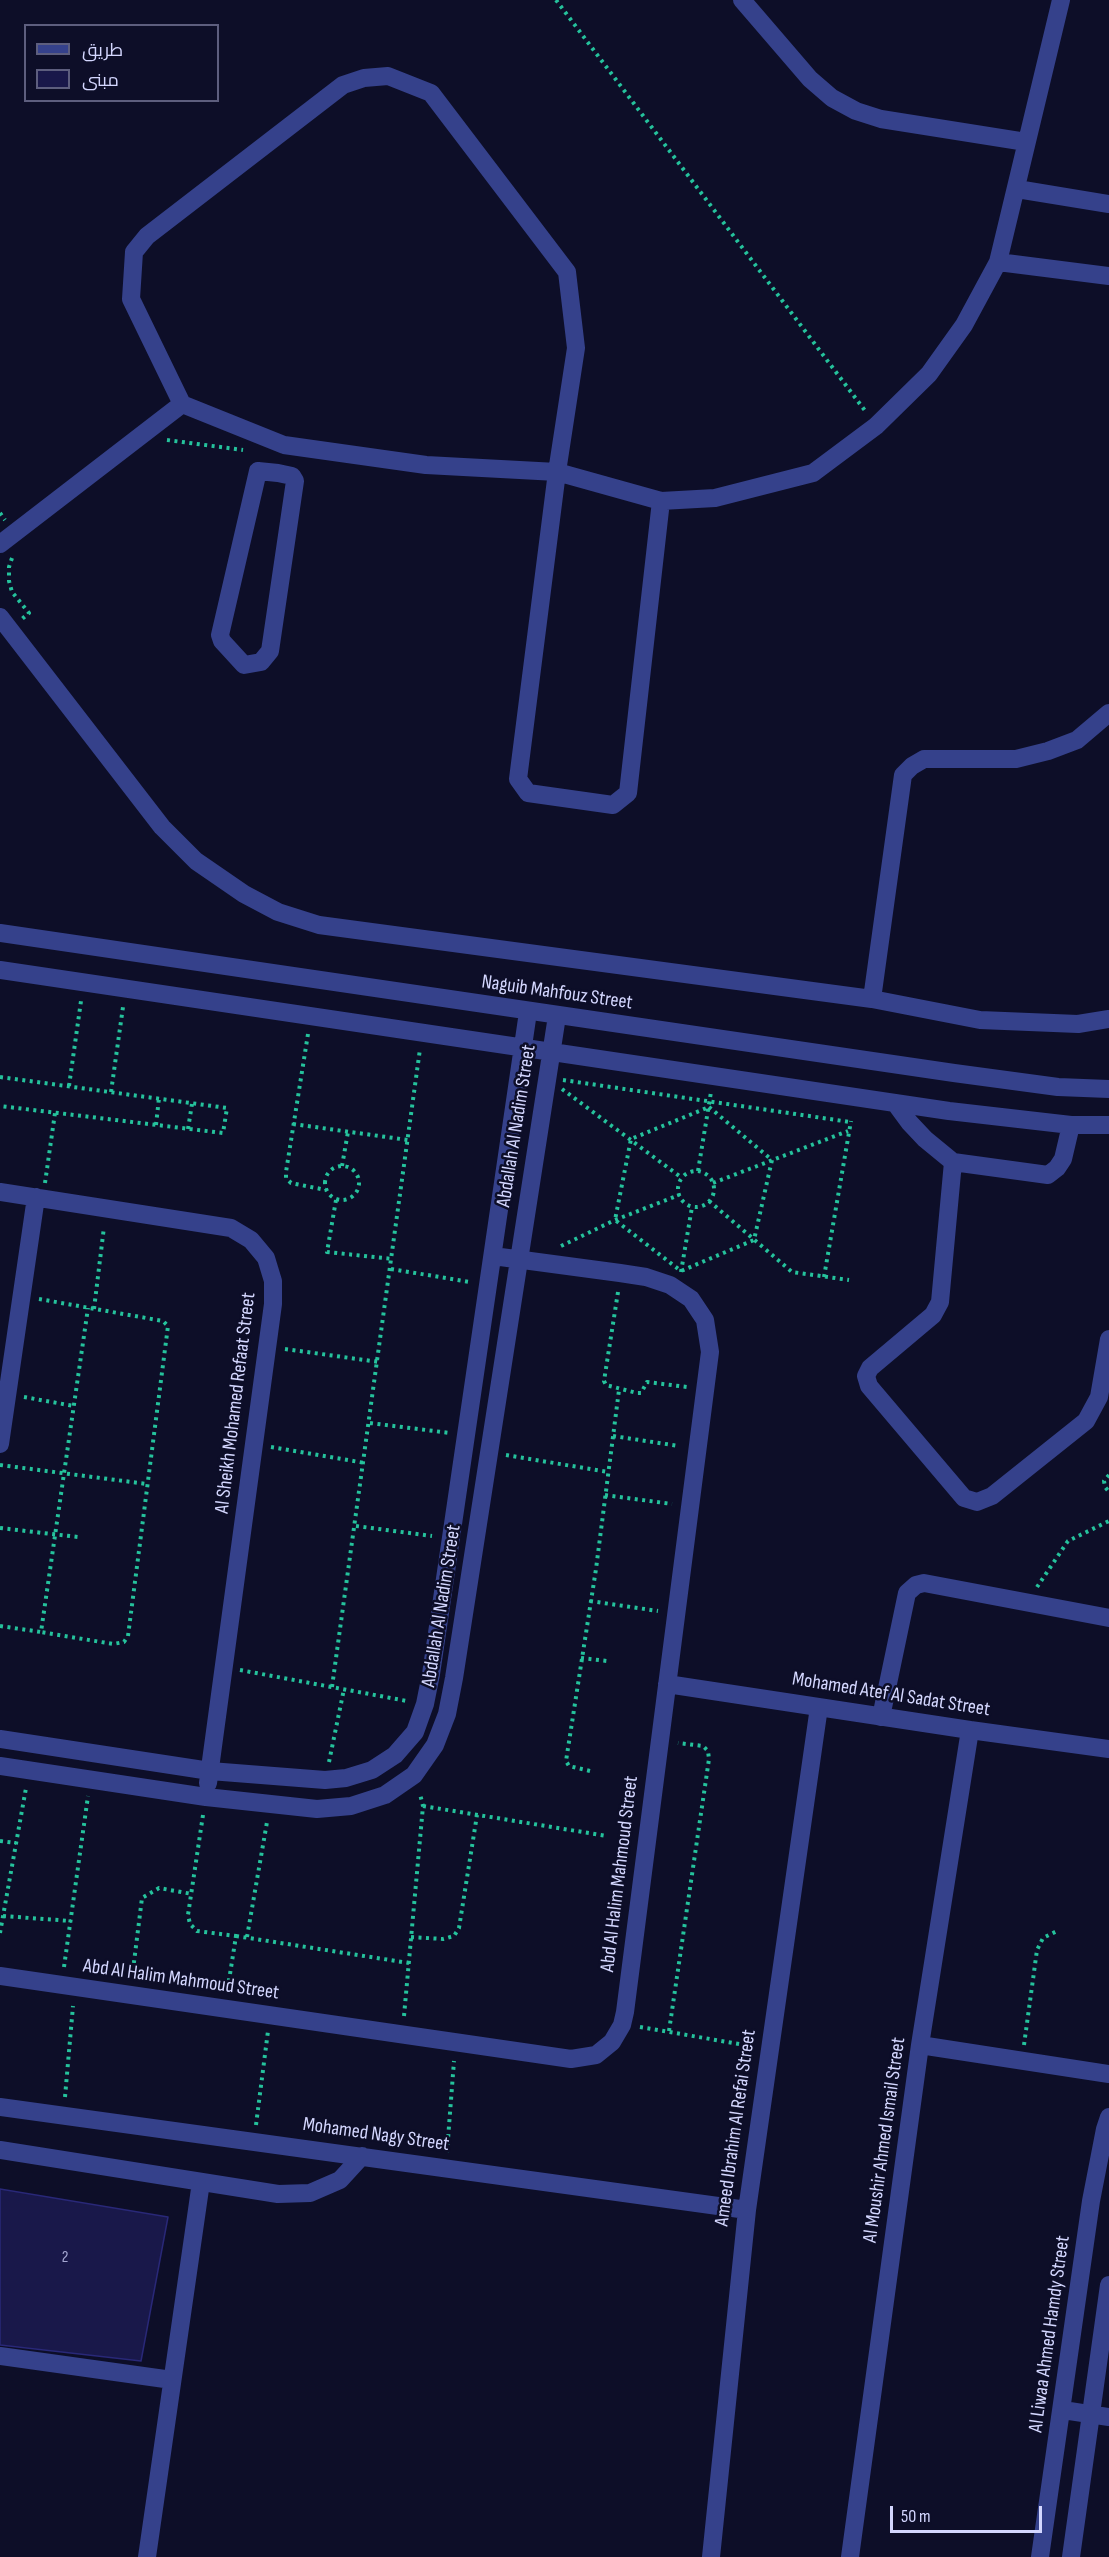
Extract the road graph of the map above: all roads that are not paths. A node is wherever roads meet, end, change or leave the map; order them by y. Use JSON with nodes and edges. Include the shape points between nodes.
{"nodes":[{"id":1,"x":742,"y":0,"type":"edge"},
{"id":2,"x":1061,"y":0,"type":"edge"},
{"id":3,"x":1026,"y":142,"type":"junction"},
{"id":4,"x":1017,"y":189,"type":"junction"},
{"id":5,"x":1109,"y":204,"type":"edge"},
{"id":6,"x":998,"y":262,"type":"junction"},
{"id":7,"x":1109,"y":276,"type":"edge"},
{"id":8,"x":182,"y":404,"type":"junction"},
{"id":9,"x":284,"y":445,"type":"junction"},
{"id":10,"x":557,"y":472,"type":"junction"},
{"id":11,"x":278,"y":473,"type":"junction"},
{"id":12,"x":661,"y":501,"type":"junction"},
{"id":13,"x":0,"y":544,"type":"edge"},
{"id":14,"x":5,"y":623,"type":"edge"},
{"id":15,"x":1109,"y":712,"type":"edge"},
{"id":16,"x":0,"y":933,"type":"edge"},
{"id":17,"x":0,"y":970,"type":"edge"},
{"id":18,"x":872,"y":999,"type":"junction"},
{"id":19,"x":528,"y":1012,"type":"junction"},
{"id":20,"x":557,"y":1016,"type":"junction"},
{"id":21,"x":1109,"y":1019,"type":"edge"},
{"id":22,"x":523,"y":1047,"type":"junction"},
{"id":23,"x":552,"y":1051,"type":"junction"},
{"id":24,"x":1109,"y":1089,"type":"edge"},
{"id":25,"x":896,"y":1103,"type":"junction"},
{"id":26,"x":1071,"y":1125,"type":"junction"},
{"id":27,"x":1109,"y":1125,"type":"edge"},
{"id":28,"x":953,"y":1162,"type":"junction"},
{"id":29,"x":0,"y":1192,"type":"edge"},
{"id":30,"x":40,"y":1198,"type":"junction"},
{"id":31,"x":493,"y":1256,"type":"junction"},
{"id":32,"x":524,"y":1260,"type":"junction"},
{"id":33,"x":1109,"y":1339,"type":"edge"},
{"id":34,"x":4,"y":1393,"type":"edge"},
{"id":35,"x":0,"y":1444,"type":"edge"},
{"id":36,"x":1109,"y":1618,"type":"edge"},
{"id":37,"x":667,"y":1684,"type":"junction"},
{"id":38,"x":819,"y":1707,"type":"junction"},
{"id":39,"x":881,"y":1717,"type":"junction"},
{"id":40,"x":969,"y":1730,"type":"junction"},
{"id":41,"x":0,"y":1739,"type":"edge"},
{"id":42,"x":1109,"y":1749,"type":"edge"},
{"id":43,"x":0,"y":1766,"type":"edge"},
{"id":44,"x":210,"y":1771,"type":"junction"},
{"id":45,"x":206,"y":1797,"type":"junction"},
{"id":46,"x":0,"y":1976,"type":"edge"},
{"id":47,"x":920,"y":2045,"type":"junction"},
{"id":48,"x":1109,"y":2074,"type":"edge"},
{"id":49,"x":0,"y":2107,"type":"edge"},
{"id":50,"x":1109,"y":2118,"type":"edge"},
{"id":51,"x":0,"y":2150,"type":"edge"},
{"id":52,"x":362,"y":2156,"type":"junction"},
{"id":53,"x":201,"y":2182,"type":"junction"},
{"id":54,"x":747,"y":2210,"type":"junction"},
{"id":55,"x":1109,"y":2285,"type":"edge"},
{"id":56,"x":1,"y":2360,"type":"edge"},
{"id":57,"x":172,"y":2380,"type":"junction"},
{"id":58,"x":1063,"y":2410,"type":"junction"},
{"id":59,"x":1100,"y":2416,"type":"edge"},
{"id":60,"x":147,"y":2557,"type":"edge"},
{"id":61,"x":711,"y":2557,"type":"edge"},
{"id":62,"x":850,"y":2557,"type":"edge"},
{"id":63,"x":1041,"y":2557,"type":"edge"},
{"id":64,"x":1071,"y":2557,"type":"edge"}],
"edges":[{"from":1,"to":3,"type":"street","via":[[810,79],[832,98],[856,111],[881,119]]},
{"from":2,"to":3,"type":"street"},
{"from":3,"to":4,"type":"street"},
{"from":4,"to":5,"type":"street"},
{"from":4,"to":6,"type":"street"},
{"from":6,"to":7,"type":"street"},
{"from":6,"to":12,"type":"street","via":[[964,325],[929,374],[876,426],[813,472],[715,498]]},
{"from":8,"to":9,"type":"street"},
{"from":8,"to":10,"type":"street","via":[[131,299],[134,252],[140,243],[344,85],[388,76],[431,93],[567,272],[576,348]]},
{"from":8,"to":13,"type":"street"},
{"from":9,"to":10,"type":"street","via":[[426,465]]},
{"from":9,"to":11,"type":"street"},
{"from":10,"to":12,"type":"street"},
{"from":10,"to":12,"type":"street","via":[[519,779],[522,787],[533,794],[613,805],[628,793]]},
{"from":11,"to":11,"type":"street","via":[[256,474],[220,635],[244,665],[261,662],[270,651],[295,480]]},
{"from":14,"to":18,"type":"street","via":[[162,827],[196,861],[278,912],[319,925]]},
{"from":15,"to":18,"type":"street","via":[[1077,740],[1048,752],[1016,759],[924,759],[903,776]]},
{"from":16,"to":19,"type":"street","name":"Naguib Mahfouz Street"},
{"from":17,"to":22,"type":"street"},
{"from":18,"to":21,"type":"street","via":[[980,1020],[1078,1024]]},
{"from":19,"to":20,"type":"street","name":"Naguib Mahfouz Street"},
{"from":19,"to":22,"type":"street","name":"Abdallah Al Nadim Street"},
{"from":20,"to":23,"type":"street","name":"Abdallah Al Nadim Street"},
{"from":20,"to":24,"type":"street","name":"Naguib Mahfouz Street","via":[[1058,1087]]},
{"from":22,"to":23,"type":"street"},
{"from":22,"to":31,"type":"street","name":"Abdallah Al Nadim Street"},
{"from":23,"to":25,"type":"street"},
{"from":23,"to":32,"type":"street","name":"Abdallah Al Nadim Street"},
{"from":25,"to":26,"type":"street"},
{"from":25,"to":28,"type":"street","via":[[925,1139]]},
{"from":26,"to":27,"type":"street"},
{"from":26,"to":28,"type":"street","via":[[1063,1159],[1048,1175]]},
{"from":28,"to":33,"type":"street","via":[[940,1302],[933,1315],[870,1368],[866,1376],[868,1386],[964,1498],[977,1502],[992,1496],[1086,1421],[1099,1397]]},
{"from":29,"to":30,"type":"street","name":"Al Sheikh Mohamed Refaat Street"},
{"from":30,"to":34,"type":"street"},
{"from":30,"to":44,"type":"street","name":"Al Sheikh Mohamed Refaat Street","via":[[231,1228],[251,1240],[266,1258],[273,1281]]},
{"from":31,"to":32,"type":"street","name":"Abd Al Halim Mahmoud Street"},
{"from":31,"to":44,"type":"street","name":"Abdallah Al Nadim Street","via":[[425,1704],[415,1732],[395,1755],[372,1770],[346,1778],[325,1780]]},
{"from":32,"to":37,"type":"street","name":"Abd Al Halim Mahmoud Street","via":[[646,1277],[670,1285],[691,1299],[705,1320],[710,1352]]},
{"from":32,"to":45,"type":"street","name":"Abdallah Al Nadim Street","via":[[454,1678],[447,1714],[435,1745],[414,1775],[385,1795],[351,1806],[317,1809]]},
{"from":34,"to":35,"type":"street"},
{"from":36,"to":39,"type":"street","via":[[924,1583],[916,1586],[907,1593]]},
{"from":37,"to":38,"type":"street","name":"Mohamed Atef Al Sadat Street"},
{"from":37,"to":46,"type":"street","name":"Abd Al Halim Mahmoud Street","via":[[622,2025],[612,2042],[596,2055],[571,2059]]},
{"from":38,"to":39,"type":"street","name":"Mohamed Atef Al Sadat Street"},
{"from":38,"to":54,"type":"street","name":"Ameed Ibrahim Al Refai Street"},
{"from":39,"to":40,"type":"street","name":"Mohamed Atef Al Sadat Street"},
{"from":40,"to":42,"type":"street","name":"Mohamed Atef Al Sadat Street"},
{"from":40,"to":47,"type":"street","name":"Al Moushir Ahmed Ismail Street"},
{"from":41,"to":44,"type":"street","name":"Abdallah Al Nadim Street"},
{"from":43,"to":45,"type":"street","name":"Abdallah Al Nadim Street"},
{"from":44,"to":45,"type":"street","name":"Al Sheikh Mohamed Refaat Street"},
{"from":47,"to":48,"type":"street"},
{"from":47,"to":62,"type":"street","name":"Al Moushir Ahmed Ismail Street"},
{"from":49,"to":52,"type":"street","name":"Mohamed Nagy Street"},
{"from":50,"to":58,"type":"street","name":"Al Liwaa Ahmed Hamdy Street","via":[[1091,2201]]},
{"from":51,"to":53,"type":"street"},
{"from":52,"to":53,"type":"street","via":[[340,2180],[310,2193],[278,2194]]},
{"from":52,"to":54,"type":"street","name":"Mohamed Nagy Street"},
{"from":53,"to":57,"type":"street"},
{"from":54,"to":61,"type":"street","name":"Ameed Ibrahim Al Refai Street"},
{"from":55,"to":59,"type":"street"},
{"from":56,"to":57,"type":"street"},
{"from":57,"to":60,"type":"street"},
{"from":58,"to":59,"type":"street"},
{"from":58,"to":63,"type":"street","name":"Al Liwaa Ahmed Hamdy Street"},
{"from":59,"to":64,"type":"street"}]}
